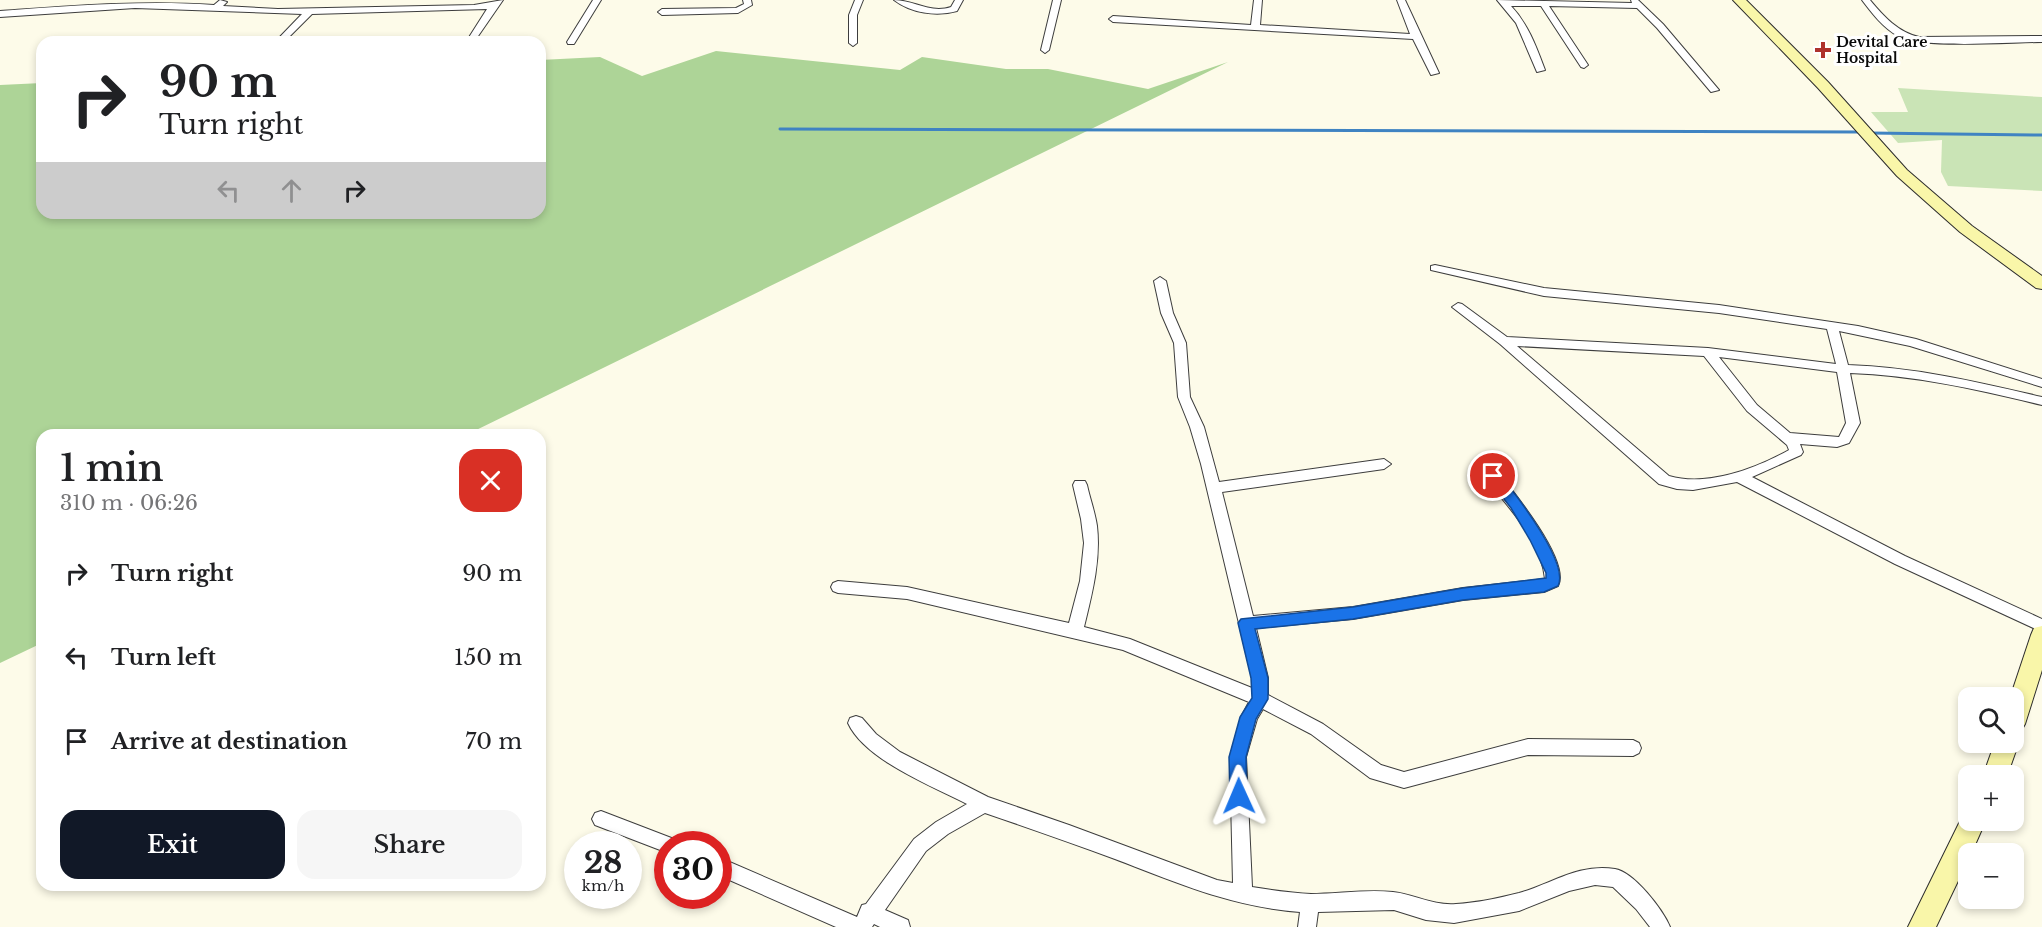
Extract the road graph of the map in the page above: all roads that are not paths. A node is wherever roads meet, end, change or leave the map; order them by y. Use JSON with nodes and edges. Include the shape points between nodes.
{"nodes":[{"id":1,"x":226,"y":0,"type":"edge"},
{"id":2,"x":597,"y":0,"type":"edge"},
{"id":3,"x":747,"y":0,"type":"edge"},
{"id":4,"x":859,"y":0,"type":"edge"},
{"id":5,"x":898,"y":0,"type":"edge"},
{"id":6,"x":959,"y":0,"type":"edge"},
{"id":7,"x":1057,"y":0,"type":"edge"},
{"id":8,"x":1258,"y":0,"type":"edge"},
{"id":9,"x":1401,"y":0,"type":"edge"},
{"id":10,"x":1738,"y":0,"type":"edge"},
{"id":11,"x":1747,"y":0,"type":"edge"},
{"id":12,"x":1866,"y":0,"type":"edge"},
{"id":13,"x":124,"y":2,"type":"edge"},
{"id":14,"x":1501,"y":2,"type":"edge"},
{"id":15,"x":496,"y":3,"type":"edge"},
{"id":16,"x":1635,"y":3,"type":"edge"},
{"id":17,"x":1544,"y":5,"type":"junction"},
{"id":18,"x":216,"y":8,"type":"junction"},
{"id":19,"x":309,"y":12,"type":"junction"},
{"id":20,"x":662,"y":12,"type":"dead end"},
{"id":21,"x":0,"y":14,"type":"edge"},
{"id":22,"x":1113,"y":19,"type":"dead end"},
{"id":23,"x":1255,"y":28,"type":"junction"},
{"id":24,"x":285,"y":36,"type":"edge"},
{"id":25,"x":474,"y":36,"type":"edge"},
{"id":26,"x":1416,"y":37,"type":"junction"},
{"id":27,"x":2042,"y":39,"type":"edge"},
{"id":28,"x":571,"y":42,"type":"dead end"},
{"id":29,"x":853,"y":43,"type":"dead end"},
{"id":30,"x":1045,"y":50,"type":"dead end"},
{"id":31,"x":1584,"y":65,"type":"dead end"},
{"id":32,"x":1540,"y":70,"type":"dead end"},
{"id":33,"x":1434,"y":73,"type":"dead end"},
{"id":34,"x":1714,"y":90,"type":"dead end"},
{"id":35,"x":1859,"y":120,"type":"junction"},
{"id":36,"x":1879,"y":143,"type":"junction"},
{"id":37,"x":1435,"y":268,"type":"dead end"},
{"id":38,"x":2042,"y":275,"type":"edge"},
{"id":39,"x":1160,"y":281,"type":"dead end"},
{"id":40,"x":2042,"y":284,"type":"edge"},
{"id":41,"x":1458,"y":307,"type":"dead end"},
{"id":42,"x":1832,"y":326,"type":"junction"},
{"id":43,"x":1504,"y":341,"type":"junction"},
{"id":44,"x":1708,"y":352,"type":"junction"},
{"id":45,"x":1844,"y":369,"type":"junction"},
{"id":46,"x":2042,"y":383,"type":"edge"},
{"id":47,"x":2042,"y":401,"type":"edge"},
{"id":48,"x":1788,"y":438,"type":"junction"},
{"id":49,"x":1482,"y":462,"type":"dead end"},
{"id":50,"x":1384,"y":464,"type":"dead end"},
{"id":51,"x":1740,"y":477,"type":"junction"},
{"id":52,"x":1080,"y":485,"type":"dead end"},
{"id":53,"x":1214,"y":488,"type":"junction"},
{"id":54,"x":838,"y":586,"type":"dead end"},
{"id":55,"x":1246,"y":623,"type":"junction"},
{"id":56,"x":2042,"y":626,"type":"edge"},
{"id":57,"x":1075,"y":631,"type":"junction"},
{"id":58,"x":2042,"y":635,"type":"edge"},
{"id":59,"x":2024,"y":690,"type":"edge"},
{"id":60,"x":1260,"y":699,"type":"junction"},
{"id":61,"x":856,"y":723,"type":"dead end"},
{"id":62,"x":1633,"y":748,"type":"dead end"},
{"id":63,"x":984,"y":804,"type":"junction"},
{"id":64,"x":602,"y":819,"type":"dead end"},
{"id":65,"x":1969,"y":831,"type":"edge"},
{"id":66,"x":654,"y":839,"type":"edge"},
{"id":67,"x":732,"y":871,"type":"edge"},
{"id":68,"x":1243,"y":895,"type":"junction"},
{"id":69,"x":1310,"y":903,"type":"junction"},
{"id":70,"x":863,"y":922,"type":"edge"},
{"id":71,"x":901,"y":927,"type":"edge"},
{"id":72,"x":1307,"y":927,"type":"edge"},
{"id":73,"x":1661,"y":927,"type":"edge"},
{"id":74,"x":1922,"y":927,"type":"edge"}],
"edges":[{"from":1,"to":18,"type":"street"},
{"from":2,"to":28,"type":"street"},
{"from":3,"to":20,"type":"street","via":[[748,6],[738,10]]},
{"from":4,"to":29,"type":"street","via":[[852,20]]},
{"from":5,"to":6,"type":"street","via":[[938,12],[954,9]]},
{"from":7,"to":30,"type":"street"},
{"from":8,"to":23,"type":"street"},
{"from":9,"to":26,"type":"street"},
{"from":10,"to":35,"type":"main road"},
{"from":11,"to":35,"type":"main road"},
{"from":12,"to":27,"type":"street","via":[[1905,38]]},
{"from":13,"to":18,"type":"street"},
{"from":13,"to":21,"type":"street"},
{"from":14,"to":17,"type":"street"},
{"from":14,"to":32,"type":"street","via":[[1517,18]]},
{"from":15,"to":19,"type":"street"},
{"from":15,"to":25,"type":"street"},
{"from":16,"to":17,"type":"street"},
{"from":16,"to":34,"type":"street","via":[[1660,26]]},
{"from":17,"to":31,"type":"street"},
{"from":18,"to":19,"type":"street"},
{"from":19,"to":24,"type":"street"},
{"from":22,"to":23,"type":"street"},
{"from":23,"to":26,"type":"street"},
{"from":26,"to":33,"type":"street"},
{"from":35,"to":36,"type":"main road"},
{"from":36,"to":38,"type":"main road","via":[[1940,199]]},
{"from":36,"to":40,"type":"main road","via":[[1945,212]]},
{"from":37,"to":42,"type":"street","via":[[1544,292],[1719,309]]},
{"from":39,"to":53,"type":"street","via":[[1167,313],[1180,343],[1184,397]]},
{"from":41,"to":43,"type":"street"},
{"from":42,"to":45,"type":"street"},
{"from":42,"to":46,"type":"street","via":[[1912,342]]},
{"from":43,"to":44,"type":"street"},
{"from":43,"to":51,"type":"street","via":[[1664,480],[1686,485]]},
{"from":44,"to":45,"type":"street"},
{"from":44,"to":48,"type":"street","via":[[1752,408]]},
{"from":45,"to":47,"type":"street","via":[[1957,381]]},
{"from":45,"to":48,"type":"street","via":[[1853,423],[1844,440]]},
{"from":48,"to":51,"type":"street","via":[[1796,452]]},
{"from":49,"to":55,"type":"street","via":[[1516,504],[1536,537],[1553,573],[1553,582],[1353,613]]},
{"from":50,"to":53,"type":"street"},
{"from":51,"to":56,"type":"street","via":[[1900,560]]},
{"from":52,"to":57,"type":"street","via":[[1091,548]]},
{"from":53,"to":55,"type":"street"},
{"from":54,"to":57,"type":"street","via":[[907,593]]},
{"from":55,"to":60,"type":"street","via":[[1260,678]]},
{"from":57,"to":60,"type":"street","via":[[1158,656]]},
{"from":58,"to":59,"type":"main road"},
{"from":60,"to":62,"type":"street","via":[[1317,729],[1376,772],[1404,780],[1528,747]]},
{"from":60,"to":68,"type":"street","via":[[1249,717],[1238,757]]},
{"from":61,"to":63,"type":"street","via":[[894,757]]},
{"from":63,"to":68,"type":"street"},
{"from":63,"to":70,"type":"street","via":[[920,845]]},
{"from":64,"to":66,"type":"street"},
{"from":65,"to":74,"type":"main road"},
{"from":67,"to":70,"type":"street"},
{"from":68,"to":69,"type":"street"},
{"from":69,"to":72,"type":"street"},
{"from":69,"to":73,"type":"street","via":[[1394,901],[1454,914],[1519,902],[1595,876],[1617,878],[1630,887]]},
{"from":70,"to":71,"type":"street"}]}
